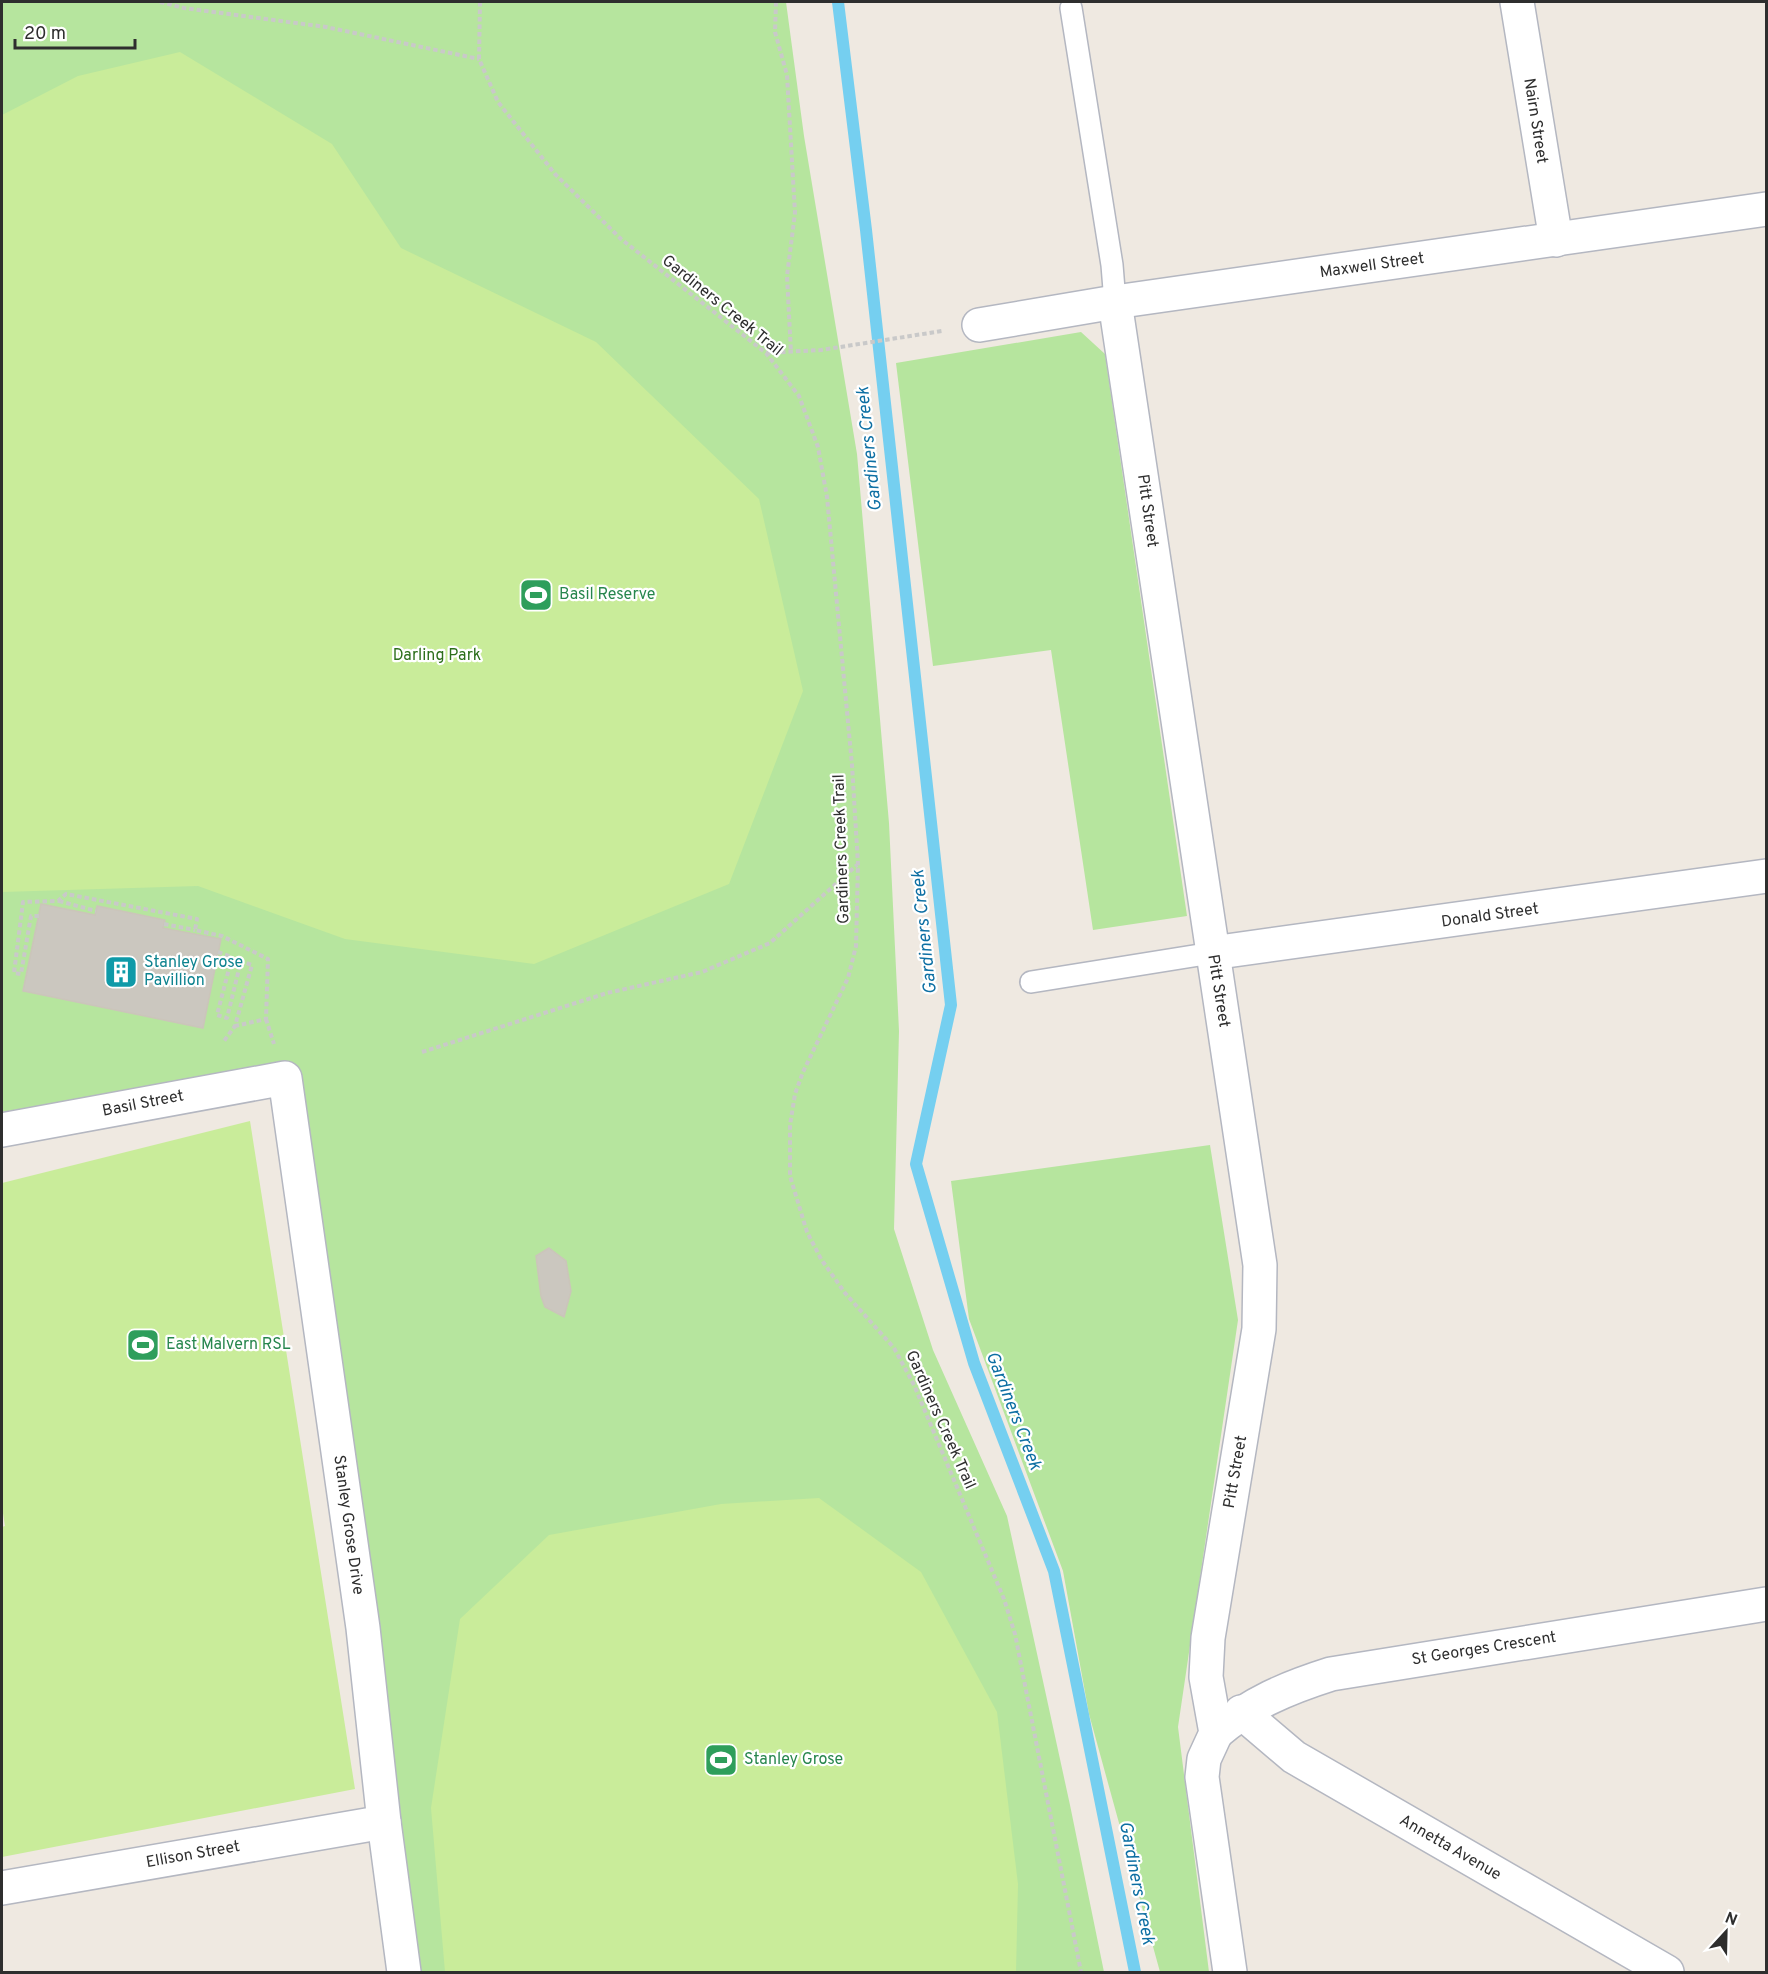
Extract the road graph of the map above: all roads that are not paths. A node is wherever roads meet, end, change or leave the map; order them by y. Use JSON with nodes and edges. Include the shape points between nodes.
{"nodes":[{"id":1,"x":1516,"y":2,"type":"edge"},
{"id":2,"x":1071,"y":8,"type":"dead end"},
{"id":3,"x":1767,"y":209,"type":"edge"},
{"id":4,"x":1556,"y":240,"type":"junction"},
{"id":5,"x":1115,"y":302,"type":"junction"},
{"id":6,"x":979,"y":325,"type":"dead end"},
{"id":7,"x":1767,"y":876,"type":"edge"},
{"id":8,"x":1212,"y":953,"type":"junction"},
{"id":9,"x":1031,"y":982,"type":"dead end"},
{"id":10,"x":285,"y":1078,"type":"joint"},
{"id":11,"x":2,"y":1131,"type":"edge"},
{"id":12,"x":1767,"y":1604,"type":"edge"},
{"id":13,"x":1241,"y":1712,"type":"junction"},
{"id":14,"x":1216,"y":1733,"type":"junction"},
{"id":15,"x":384,"y":1822,"type":"junction"},
{"id":16,"x":2,"y":1888,"type":"edge"},
{"id":17,"x":404,"y":1972,"type":"edge"},
{"id":18,"x":1230,"y":1972,"type":"edge"},
{"id":19,"x":1667,"y":1972,"type":"edge"}],
"edges":[{"from":1,"to":4,"type":"street","name":"Nairn Street"},
{"from":2,"to":5,"type":"lane","name":"Pitt Street"},
{"from":3,"to":4,"type":"street","name":"Maxwell Street"},
{"from":4,"to":5,"type":"street","name":"Maxwell Street"},
{"from":5,"to":6,"type":"street","name":"Maxwell Street"},
{"from":5,"to":8,"type":"street","name":"Pitt Street"},
{"from":7,"to":8,"type":"street","name":"Donald Street"},
{"from":8,"to":9,"type":"lane"},
{"from":8,"to":14,"type":"street","name":"Pitt Street","via":[[1262,1294],[1248,1405],[1208,1638],[1206,1677]]},
{"from":10,"to":11,"type":"street","name":"Basil Street"},
{"from":10,"to":15,"type":"street","name":"Stanley Grose Drive","via":[[363,1628]]},
{"from":12,"to":13,"type":"street","name":"St Georges Crescent","via":[[1331,1674]]},
{"from":13,"to":14,"type":"street","name":"St Georges Crescent"},
{"from":13,"to":19,"type":"street","name":"Annetta Avenue","via":[[1294,1757]]},
{"from":14,"to":18,"type":"street","via":[[1204,1760],[1202,1777]]},
{"from":15,"to":16,"type":"street","name":"Ellison Street"},
{"from":15,"to":17,"type":"street","name":"Stanley Grose Drive"}]}
